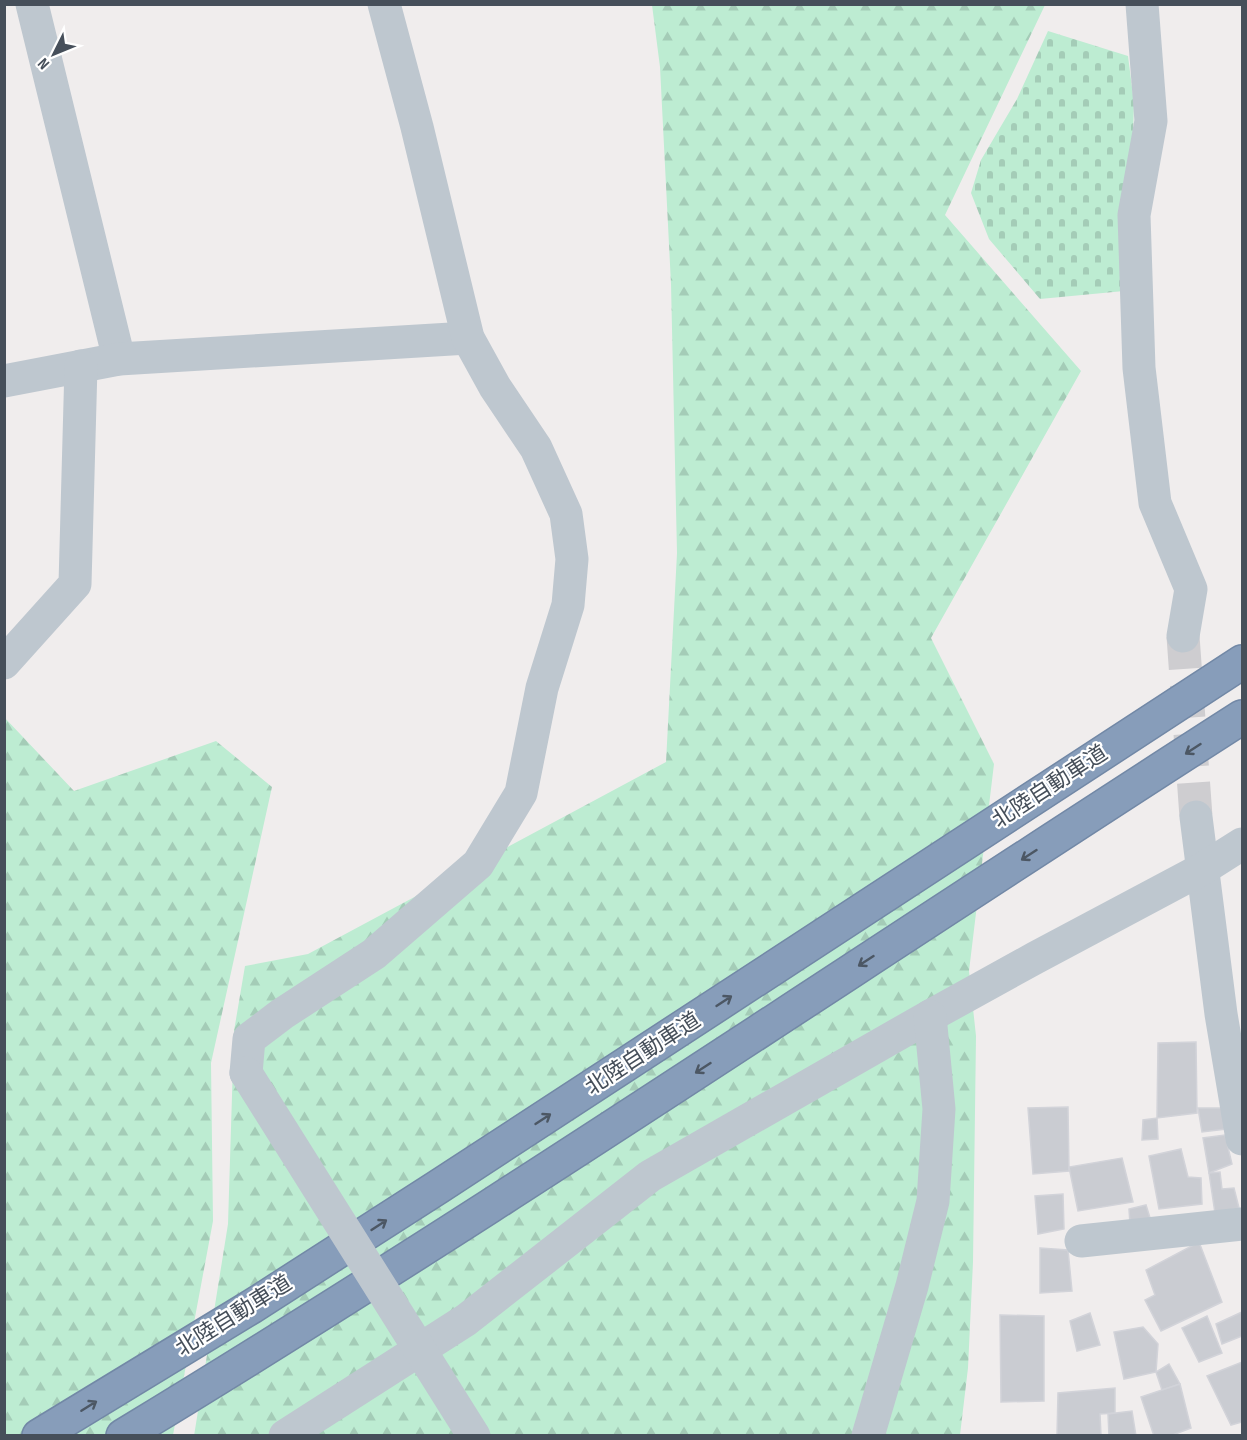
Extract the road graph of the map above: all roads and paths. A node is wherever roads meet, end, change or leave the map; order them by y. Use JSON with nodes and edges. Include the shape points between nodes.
{"nodes":[{"id":1,"x":32,"y":4,"type":"edge"},
{"id":2,"x":384,"y":4,"type":"edge"},
{"id":3,"x":1142,"y":4,"type":"edge"},
{"id":4,"x":468,"y":338,"type":"junction"},
{"id":5,"x":119,"y":359,"type":"junction"},
{"id":6,"x":81,"y":366,"type":"junction"},
{"id":7,"x":4,"y":381,"type":"edge"},
{"id":8,"x":1183,"y":636,"type":"tunnel mouth"},
{"id":9,"x":1242,"y":662,"type":"edge"},
{"id":10,"x":4,"y":663,"type":"edge"},
{"id":11,"x":1242,"y":717,"type":"edge"},
{"id":12,"x":1196,"y":817,"type":"tunnel mouth"},
{"id":13,"x":1242,"y":844,"type":"edge"},
{"id":14,"x":1204,"y":868,"type":"junction"},
{"id":15,"x":930,"y":1016,"type":"junction"},
{"id":16,"x":1242,"y":1139,"type":"edge"},
{"id":17,"x":1242,"y":1224,"type":"edge"},
{"id":18,"x":1081,"y":1241,"type":"dead end"},
{"id":19,"x":39,"y":1436,"type":"edge"},
{"id":20,"x":123,"y":1436,"type":"edge"},
{"id":21,"x":285,"y":1436,"type":"edge"},
{"id":22,"x":474,"y":1436,"type":"edge"},
{"id":23,"x":868,"y":1436,"type":"edge"}],
"edges":[{"from":1,"to":5,"type":"street"},
{"from":2,"to":4,"type":"street"},
{"from":3,"to":8,"type":"street","via":[[1151,121],[1134,214],[1139,368],[1155,503],[1191,590]]},
{"from":4,"to":5,"type":"street"},
{"from":4,"to":22,"type":"street","bridge":true,"via":[[536,448],[566,514],[572,559],[568,605],[542,688],[521,793],[478,864],[374,954],[249,1039],[246,1072]]},
{"from":5,"to":6,"type":"street"},
{"from":6,"to":7,"type":"street"},
{"from":6,"to":10,"type":"street","via":[[75,584]]},
{"from":19,"to":9,"type":"highway","name":"北陸自動車道","one_way":true,"via":[[251,1307]]},
{"from":11,"to":20,"type":"highway","name":"北陸自動車道","one_way":true,"via":[[453,1230]]},
{"from":12,"to":14,"type":"street"},
{"from":13,"to":14,"type":"street"},
{"from":14,"to":15,"type":"street"},
{"from":14,"to":16,"type":"street","via":[[1221,1014]]},
{"from":15,"to":21,"type":"street","via":[[650,1176],[466,1320]]},
{"from":15,"to":23,"type":"street","via":[[939,1109],[933,1201]]},
{"from":17,"to":18,"type":"street"}]}
